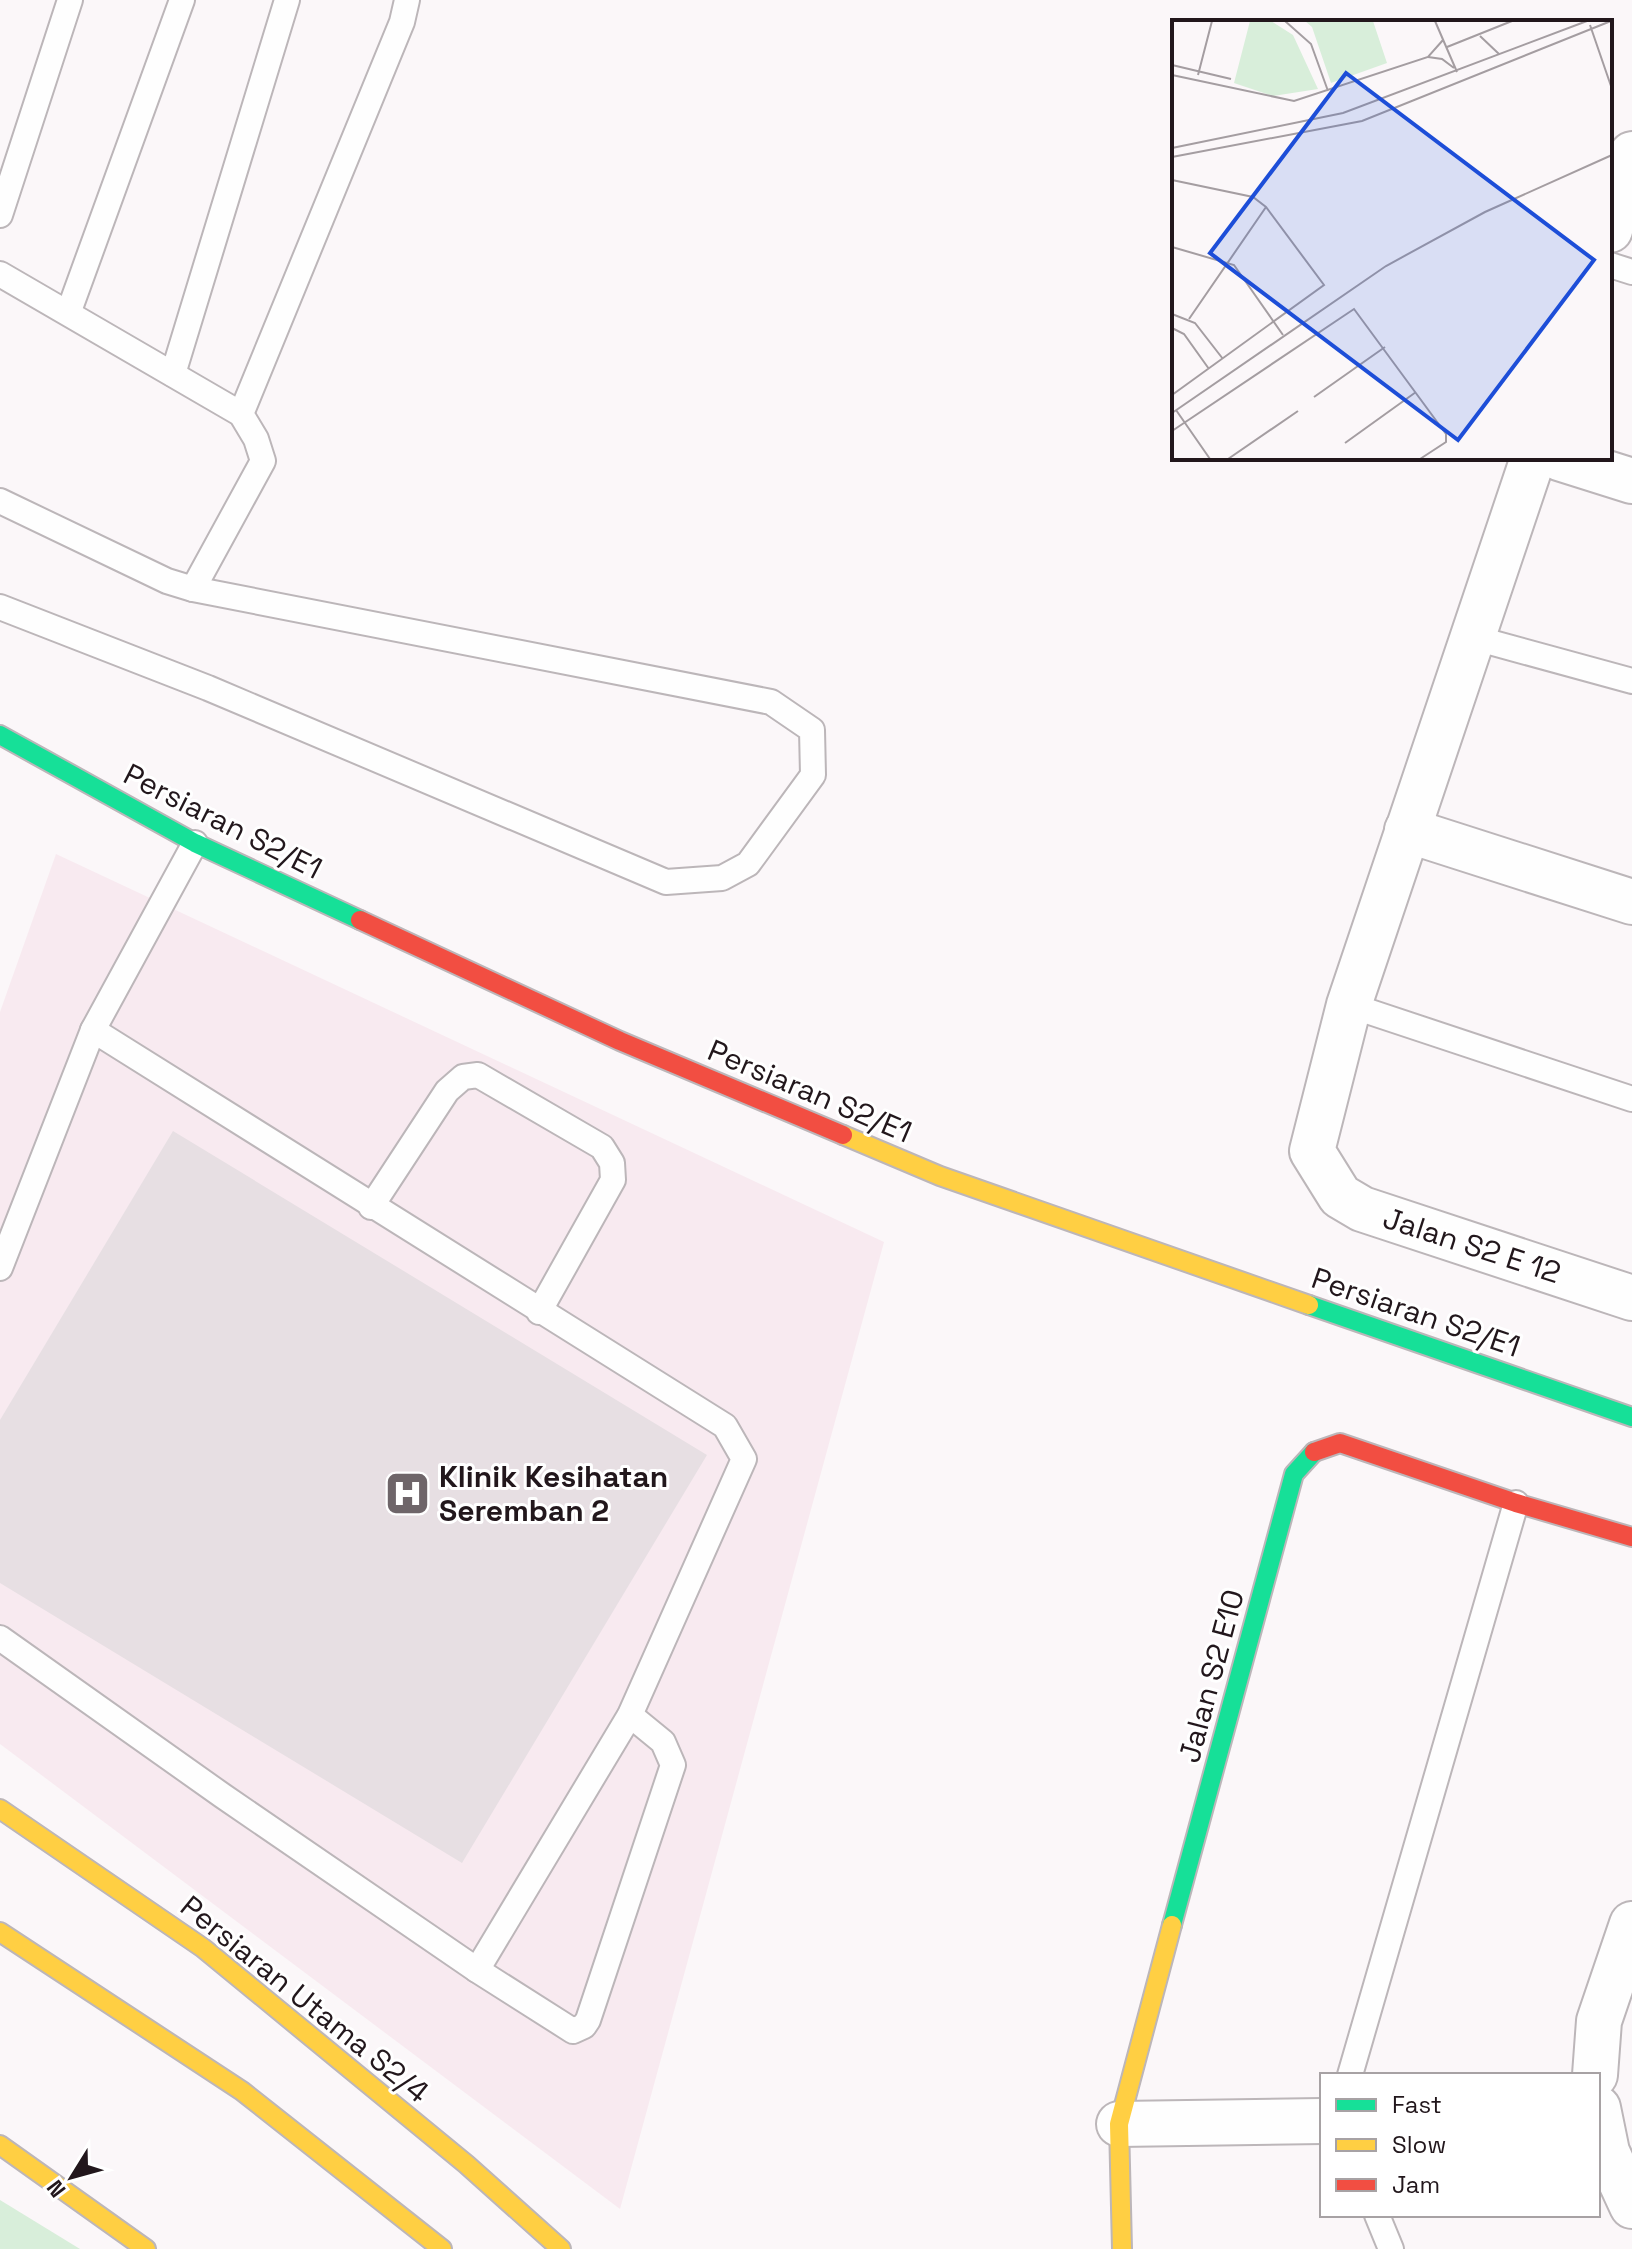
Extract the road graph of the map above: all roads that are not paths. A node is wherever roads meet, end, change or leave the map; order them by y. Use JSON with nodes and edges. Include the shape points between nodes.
{"nodes":[{"id":1,"x":70,"y":0,"type":"edge"},
{"id":2,"x":182,"y":0,"type":"edge"},
{"id":3,"x":287,"y":0,"type":"edge"},
{"id":4,"x":407,"y":0,"type":"edge"},
{"id":5,"x":1632,"y":154,"type":"edge"},
{"id":6,"x":0,"y":215,"type":"edge"},
{"id":7,"x":1612,"y":223,"type":"edge"},
{"id":8,"x":1612,"y":266,"type":"edge"},
{"id":9,"x":1632,"y":272,"type":"edge"},
{"id":10,"x":0,"y":274,"type":"edge"},
{"id":11,"x":69,"y":311,"type":"junction"},
{"id":12,"x":173,"y":374,"type":"junction"},
{"id":13,"x":241,"y":414,"type":"junction"},
{"id":14,"x":1532,"y":460,"type":"edge"},
{"id":15,"x":1565,"y":460,"type":"edge"},
{"id":16,"x":1632,"y":481,"type":"edge"},
{"id":17,"x":0,"y":501,"type":"edge"},
{"id":18,"x":193,"y":589,"type":"junction"},
{"id":19,"x":0,"y":607,"type":"edge"},
{"id":20,"x":1475,"y":638,"type":"junction"},
{"id":21,"x":1632,"y":681,"type":"edge"},
{"id":22,"x":0,"y":735,"type":"edge"},
{"id":23,"x":1407,"y":830,"type":"junction"},
{"id":24,"x":195,"y":843,"type":"junction"},
{"id":25,"x":1632,"y":902,"type":"edge"},
{"id":26,"x":1349,"y":1005,"type":"junction"},
{"id":27,"x":93,"y":1030,"type":"junction"},
{"id":28,"x":1632,"y":1099,"type":"edge"},
{"id":29,"x":371,"y":1207,"type":"junction"},
{"id":30,"x":0,"y":1268,"type":"edge"},
{"id":31,"x":1632,"y":1298,"type":"edge"},
{"id":32,"x":539,"y":1312,"type":"junction"},
{"id":33,"x":1632,"y":1417,"type":"edge"},
{"id":34,"x":1516,"y":1503,"type":"junction"},
{"id":35,"x":1632,"y":1537,"type":"edge"},
{"id":36,"x":0,"y":1638,"type":"edge"},
{"id":37,"x":630,"y":1715,"type":"junction"},
{"id":38,"x":0,"y":1809,"type":"edge"},
{"id":39,"x":1632,"y":1924,"type":"edge"},
{"id":40,"x":0,"y":1932,"type":"edge"},
{"id":41,"x":477,"y":1970,"type":"junction"},
{"id":42,"x":1351,"y":2073,"type":"edge"},
{"id":43,"x":1595,"y":2073,"type":"edge"},
{"id":44,"x":1632,"y":2108,"type":"edge"},
{"id":45,"x":1600,"y":2109,"type":"edge"},
{"id":46,"x":1600,"y":2119,"type":"edge"},
{"id":47,"x":1320,"y":2121,"type":"edge"},
{"id":48,"x":1119,"y":2124,"type":"junction"},
{"id":49,"x":0,"y":2145,"type":"edge"},
{"id":50,"x":1632,"y":2206,"type":"edge"},
{"id":51,"x":1378,"y":2217,"type":"edge"},
{"id":52,"x":146,"y":2249,"type":"edge"},
{"id":53,"x":442,"y":2249,"type":"edge"},
{"id":54,"x":561,"y":2249,"type":"edge"},
{"id":55,"x":1122,"y":2249,"type":"edge"},
{"id":56,"x":1391,"y":2249,"type":"edge"}],
"edges":[{"from":1,"to":6,"type":"lane"},
{"from":2,"to":11,"type":"lane"},
{"from":3,"to":12,"type":"lane"},
{"from":4,"to":13,"type":"lane"},
{"from":5,"to":7,"type":"street"},
{"from":8,"to":9,"type":"lane"},
{"from":10,"to":11,"type":"lane"},
{"from":11,"to":12,"type":"lane"},
{"from":12,"to":13,"type":"lane"},
{"from":13,"to":18,"type":"lane","via":[[263,461]]},
{"from":14,"to":20,"type":"street"},
{"from":15,"to":16,"type":"street"},
{"from":17,"to":18,"type":"lane"},
{"from":18,"to":19,"type":"lane","via":[[771,702],[812,730],[813,775],[748,864],[722,878],[666,882],[208,688]]},
{"from":20,"to":21,"type":"lane"},
{"from":20,"to":23,"type":"street"},
{"from":22,"to":24,"type":"street","name":"Persiaran S2/E1"},
{"from":23,"to":25,"type":"street"},
{"from":23,"to":26,"type":"street"},
{"from":24,"to":27,"type":"lane"},
{"from":24,"to":33,"type":"street","name":"Persiaran S2/E1","via":[[620,1041],[940,1176]]},
{"from":26,"to":28,"type":"lane"},
{"from":26,"to":31,"type":"street","name":"Jalan S2 E 12","via":[[1312,1151],[1340,1196],[1362,1209]]},
{"from":27,"to":29,"type":"lane"},
{"from":27,"to":30,"type":"lane"},
{"from":29,"to":32,"type":"lane"},
{"from":29,"to":32,"type":"lane","via":[[447,1091],[463,1077],[478,1075],[602,1147],[612,1163],[613,1180]]},
{"from":32,"to":37,"type":"lane","via":[[725,1426],[744,1459]]},
{"from":34,"to":35,"type":"street","name":"Jalan S2 E10"},
{"from":34,"to":42,"type":"lane"},
{"from":34,"to":48,"type":"street","name":"Jalan S2 E10","via":[[1340,1443],[1317,1448],[1294,1474]]},
{"from":36,"to":41,"type":"lane"},
{"from":37,"to":41,"type":"lane"},
{"from":37,"to":41,"type":"lane","via":[[663,1742],[673,1765],[588,2020],[573,2031]]},
{"from":38,"to":54,"type":"street","name":"Persiaran Utama S2/4","via":[[203,1948]]},
{"from":39,"to":43,"type":"street","via":[[1599,2021]]},
{"from":40,"to":53,"type":"street","via":[[242,2091]]},
{"from":44,"to":45,"type":"street"},
{"from":46,"to":50,"type":"street","via":[[1607,2152]]},
{"from":47,"to":48,"type":"street"},
{"from":48,"to":55,"type":"street","name":"Jalan S2 E10"},
{"from":49,"to":52,"type":"street"},
{"from":51,"to":56,"type":"lane"}]}
